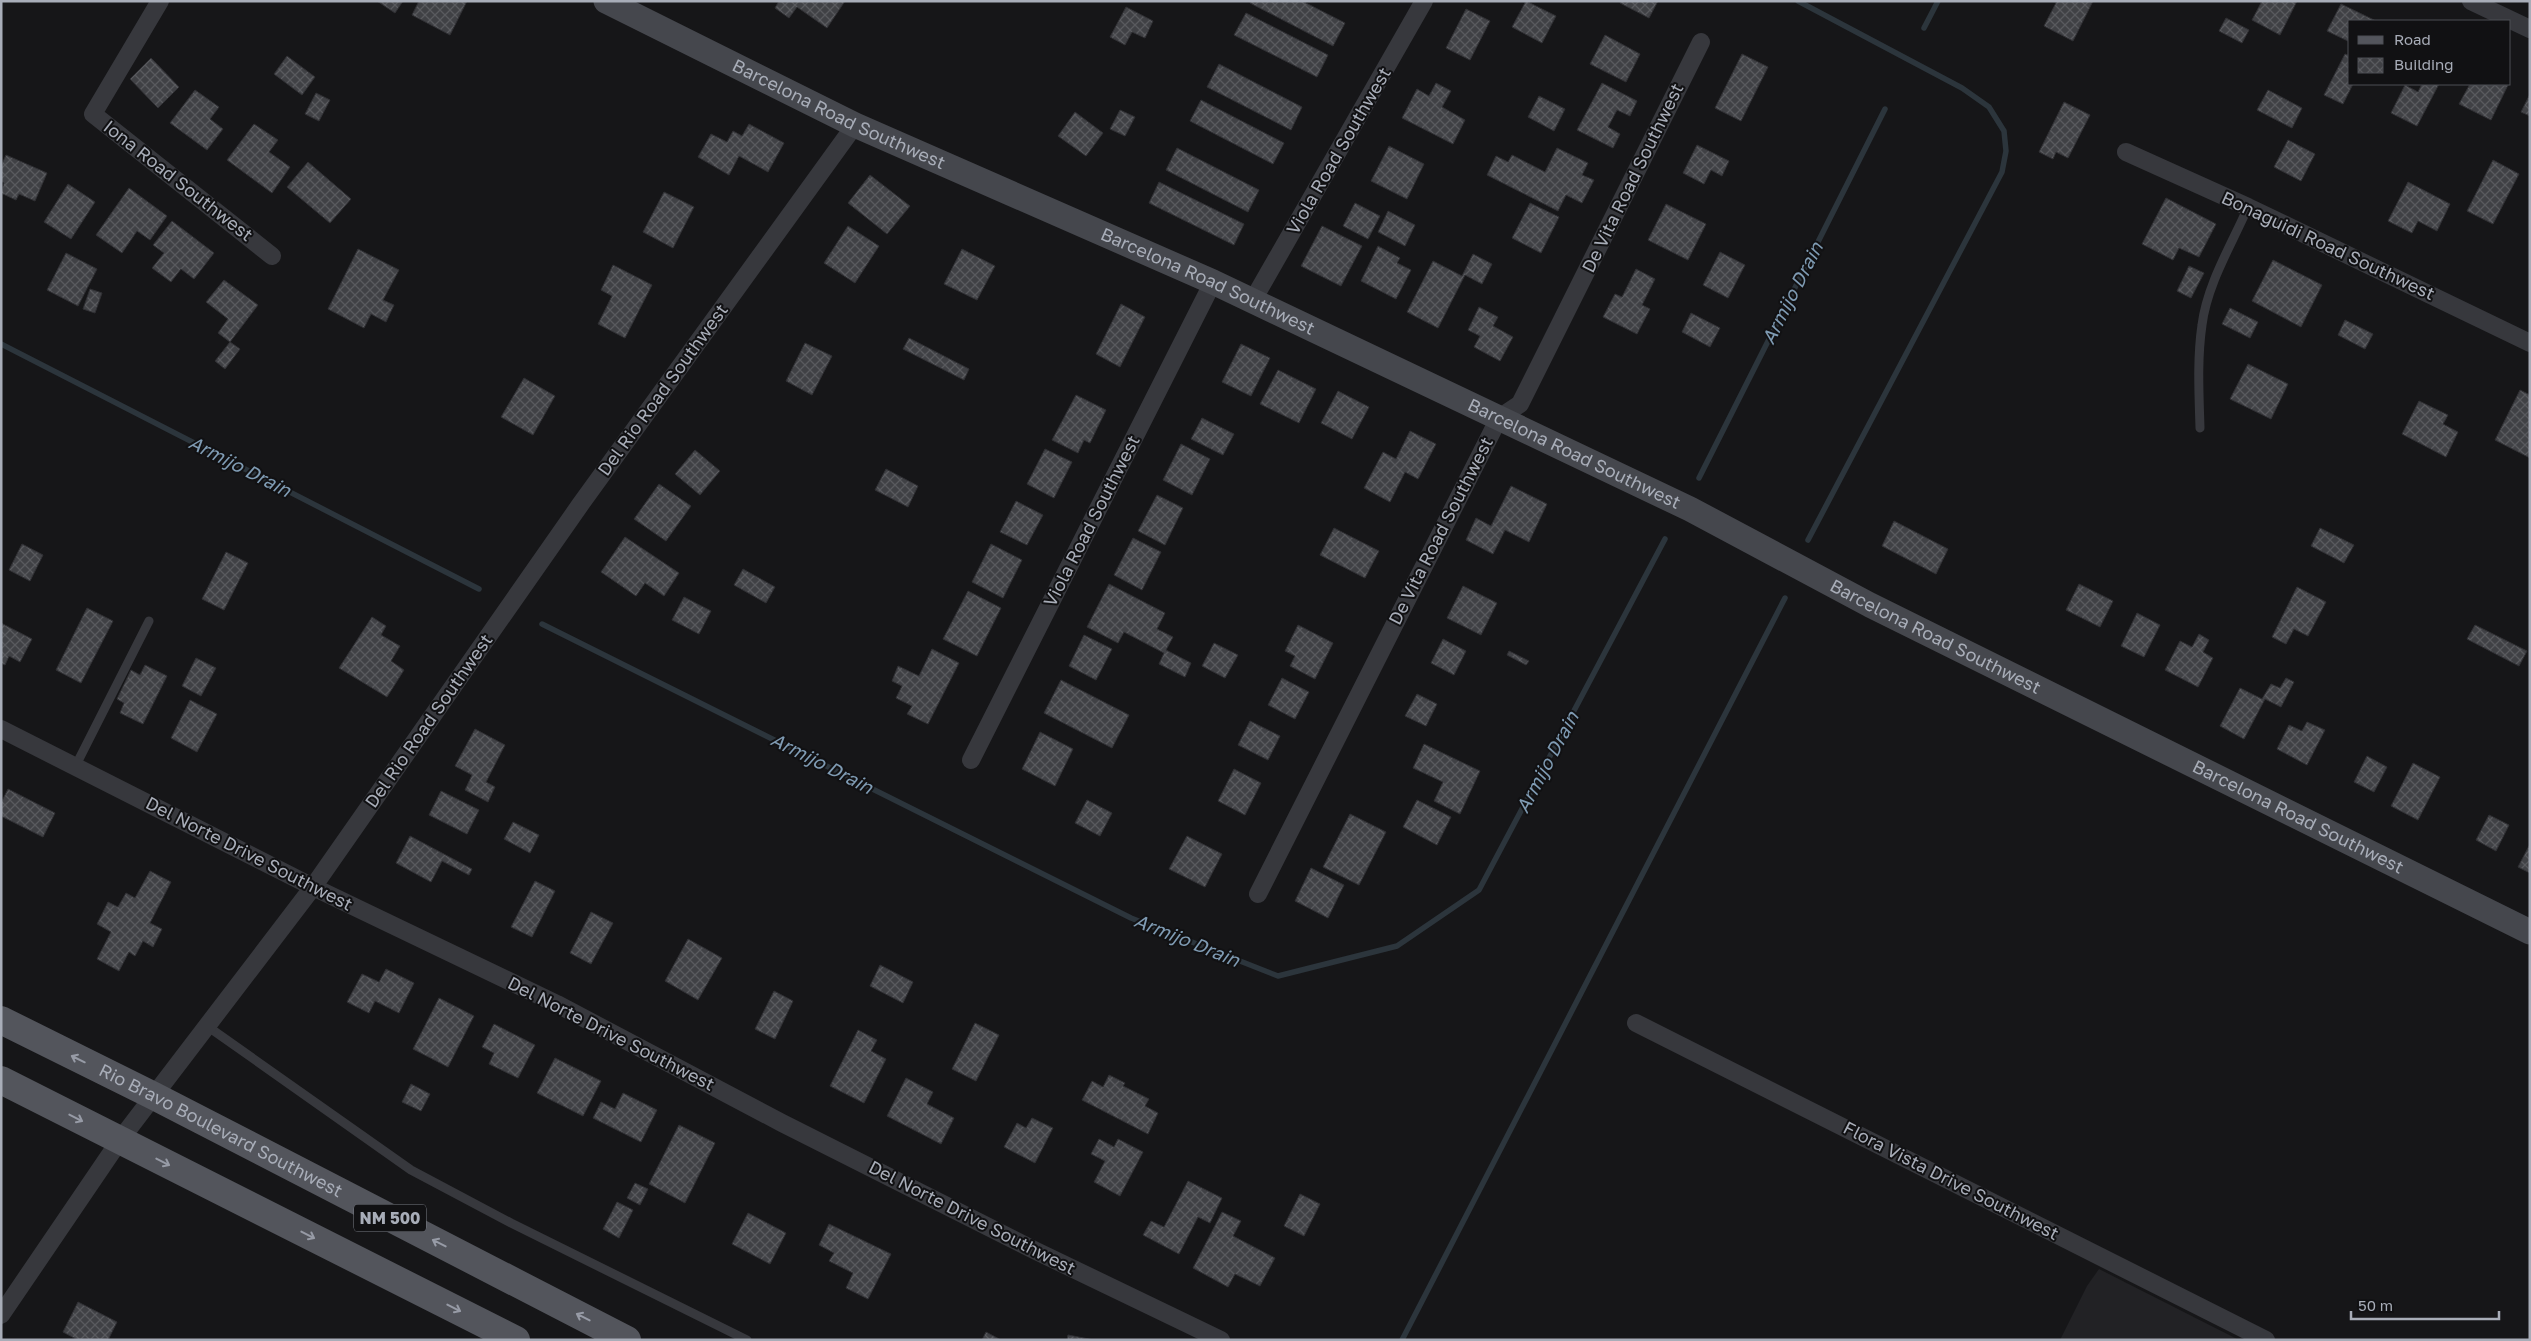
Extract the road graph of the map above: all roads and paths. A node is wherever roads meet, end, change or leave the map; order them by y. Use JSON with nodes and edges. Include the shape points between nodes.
{"nodes":[{"id":1,"x":160,"y":1,"type":"edge"},
{"id":2,"x":606,"y":1,"type":"edge"},
{"id":3,"x":1424,"y":1,"type":"edge"},
{"id":4,"x":2471,"y":1,"type":"edge"},
{"id":5,"x":2510,"y":20,"type":"edge"},
{"id":6,"x":2511,"y":21,"type":"edge"},
{"id":7,"x":2530,"y":30,"type":"edge"},
{"id":8,"x":1701,"y":42,"type":"dead end"},
{"id":9,"x":855,"y":125,"type":"junction"},
{"id":10,"x":2126,"y":152,"type":"dead end"},
{"id":11,"x":2248,"y":207,"type":"junction"},
{"id":12,"x":272,"y":256,"type":"dead end"},
{"id":13,"x":1213,"y":282,"type":"junction"},
{"id":14,"x":1253,"y":300,"type":"junction"},
{"id":15,"x":2530,"y":343,"type":"edge"},
{"id":16,"x":1498,"y":418,"type":"junction"},
{"id":17,"x":2200,"y":428,"type":"dead end"},
{"id":18,"x":149,"y":621,"type":"dead end"},
{"id":19,"x":1,"y":729,"type":"edge"},
{"id":20,"x":971,"y":760,"type":"dead end"},
{"id":21,"x":75,"y":767,"type":"junction"},
{"id":22,"x":314,"y":887,"type":"junction"},
{"id":23,"x":1258,"y":894,"type":"dead end"},
{"id":24,"x":2530,"y":932,"type":"edge"},
{"id":25,"x":1,"y":1020,"type":"edge"},
{"id":26,"x":1636,"y":1023,"type":"dead end"},
{"id":27,"x":207,"y":1026,"type":"junction"},
{"id":28,"x":1,"y":1080,"type":"edge"},
{"id":29,"x":154,"y":1096,"type":"junction"},
{"id":30,"x":120,"y":1140,"type":"junction"},
{"id":31,"x":1,"y":1315,"type":"edge"},
{"id":32,"x":516,"y":1340,"type":"edge"},
{"id":33,"x":627,"y":1340,"type":"edge"},
{"id":34,"x":747,"y":1340,"type":"edge"},
{"id":35,"x":1221,"y":1340,"type":"edge"},
{"id":36,"x":2266,"y":1340,"type":"edge"}],
"edges":[{"from":1,"to":12,"type":"street","name":"Iona Road Southwest","via":[[93,114]]},
{"from":2,"to":9,"type":"street","name":"Barcelona Road Southwest"},
{"from":3,"to":14,"type":"street","name":"Viola Road Southwest"},
{"from":4,"to":5,"type":"street"},
{"from":6,"to":7,"type":"street"},
{"from":8,"to":16,"type":"street","name":"De Vita Road Southwest","via":[[1520,404]]},
{"from":9,"to":13,"type":"street","name":"Barcelona Road Southwest"},
{"from":9,"to":22,"type":"street","name":"Del Rio Road Southwest","via":[[580,505]]},
{"from":10,"to":11,"type":"street","name":"Bonaguidi Road Southwest"},
{"from":11,"to":15,"type":"street","name":"Bonaguidi Road Southwest"},
{"from":11,"to":17,"type":"lane","via":[[2211,290],[2202,324],[2198,385]]},
{"from":13,"to":14,"type":"street","name":"Barcelona Road Southwest"},
{"from":13,"to":20,"type":"street","name":"Viola Road Southwest"},
{"from":14,"to":16,"type":"street","name":"Barcelona Road Southwest"},
{"from":16,"to":23,"type":"street","name":"De Vita Road Southwest"},
{"from":16,"to":24,"type":"street","name":"Barcelona Road Southwest","via":[[1690,509],[1879,609]]},
{"from":18,"to":21,"type":"lane"},
{"from":19,"to":21,"type":"street","name":"Del Norte Drive Southwest"},
{"from":21,"to":22,"type":"street","name":"Del Norte Drive Southwest"},
{"from":22,"to":27,"type":"street","name":"Del Rio Road Southwest"},
{"from":22,"to":35,"type":"street","name":"Del Norte Drive Southwest","via":[[557,1004],[808,1136]]},
{"from":29,"to":25,"type":"main road","name":"Rio Bravo Boulevard Southwest","number":"NM 500","one_way":true},
{"from":26,"to":36,"type":"street","name":"Flora Vista Drive Southwest"},
{"from":27,"to":29,"type":"street","name":"Del Rio Road Southwest"},
{"from":27,"to":34,"type":"lane","via":[[411,1170]]},
{"from":28,"to":30,"type":"main road","number":"NM 500","one_way":true},
{"from":29,"to":30,"type":"street","name":"Del Rio Road Southwest"},
{"from":33,"to":29,"type":"main road","name":"Rio Bravo Boulevard Southwest","number":"NM 500","one_way":true},
{"from":30,"to":31,"type":"street","name":"Del Rio Road Southwest"},
{"from":30,"to":32,"type":"main road","number":"NM 500","one_way":true}]}
